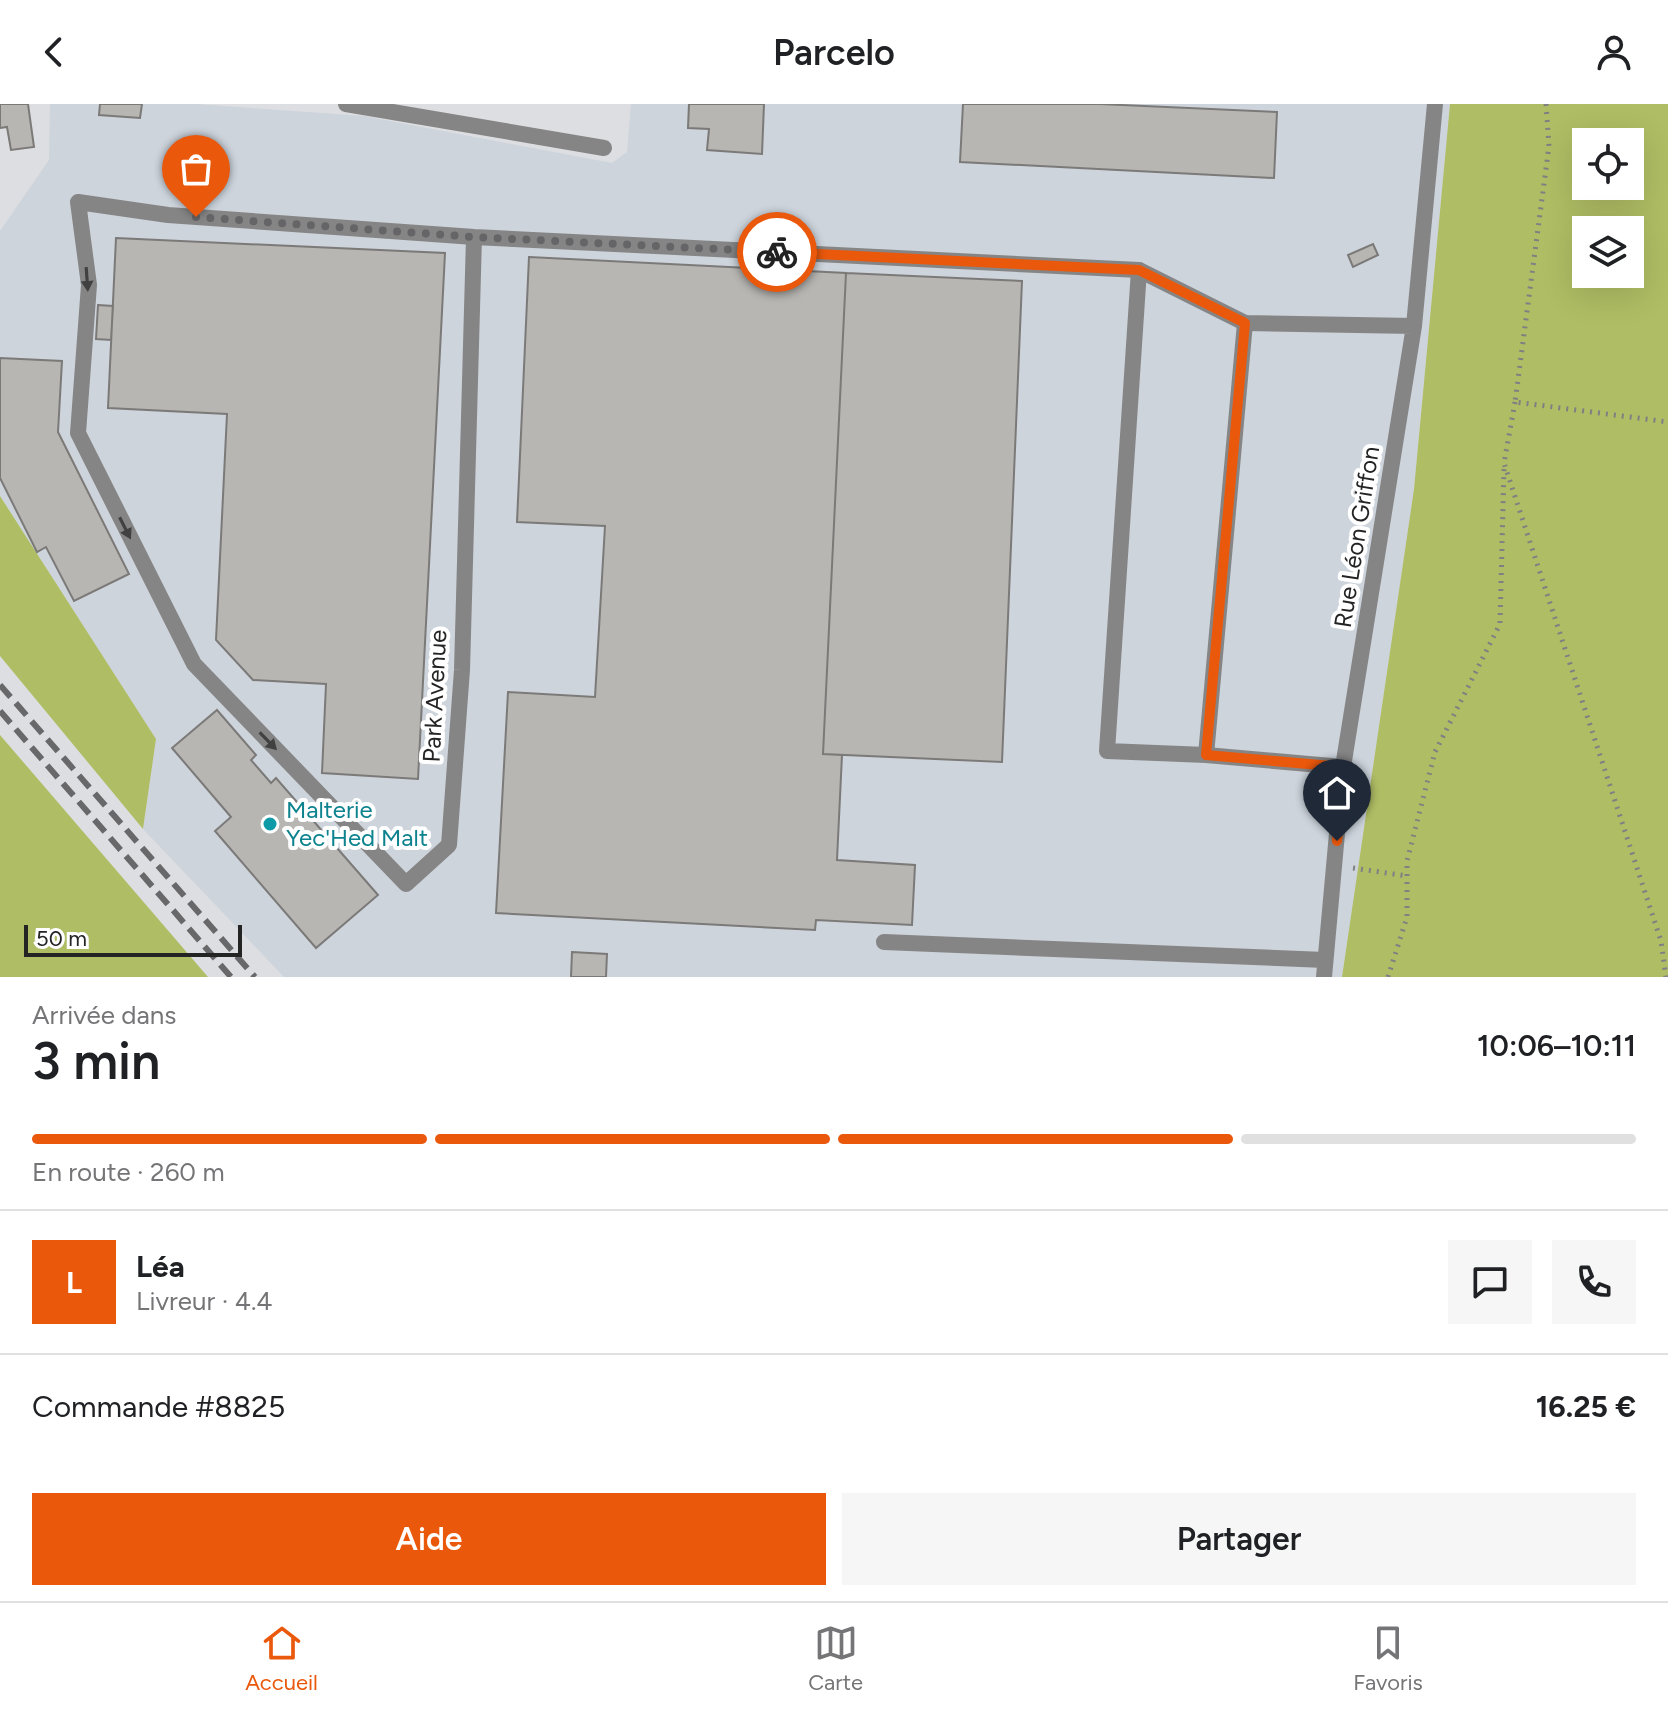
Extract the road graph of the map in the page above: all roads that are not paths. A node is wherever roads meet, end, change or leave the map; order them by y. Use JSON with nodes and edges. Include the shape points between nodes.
{"nodes":[{"id":1,"x":346,"y":104,"type":"edge"},
{"id":2,"x":1435,"y":104,"type":"edge"},
{"id":3,"x":604,"y":148,"type":"dead end"},
{"id":4,"x":474,"y":237,"type":"junction"},
{"id":5,"x":1139,"y":270,"type":"junction"},
{"id":6,"x":1245,"y":323,"type":"junction"},
{"id":7,"x":1414,"y":326,"type":"junction"},
{"id":8,"x":1206,"y":755,"type":"junction"},
{"id":9,"x":1343,"y":767,"type":"junction"},
{"id":10,"x":884,"y":942,"type":"dead end"},
{"id":11,"x":1324,"y":969,"type":"edge"}],
"edges":[{"from":1,"to":3,"type":"street"},
{"from":2,"to":7,"type":"street","name":"Rue Léon Griffon"},
{"from":4,"to":4,"type":"street","name":"Park Avenue","one_way":true,"via":[[168,215],[78,202],[89,285],[78,433],[194,664],[406,884],[449,845],[462,670]]},
{"from":4,"to":5,"type":"street"},
{"from":5,"to":6,"type":"street"},
{"from":5,"to":8,"type":"street","via":[[1107,751]]},
{"from":6,"to":7,"type":"street"},
{"from":6,"to":8,"type":"street"},
{"from":7,"to":9,"type":"street","name":"Rue Léon Griffon"},
{"from":8,"to":9,"type":"street"},
{"from":9,"to":11,"type":"street","name":"Rue Léon Griffon"},
{"from":10,"to":11,"type":"street"}]}
